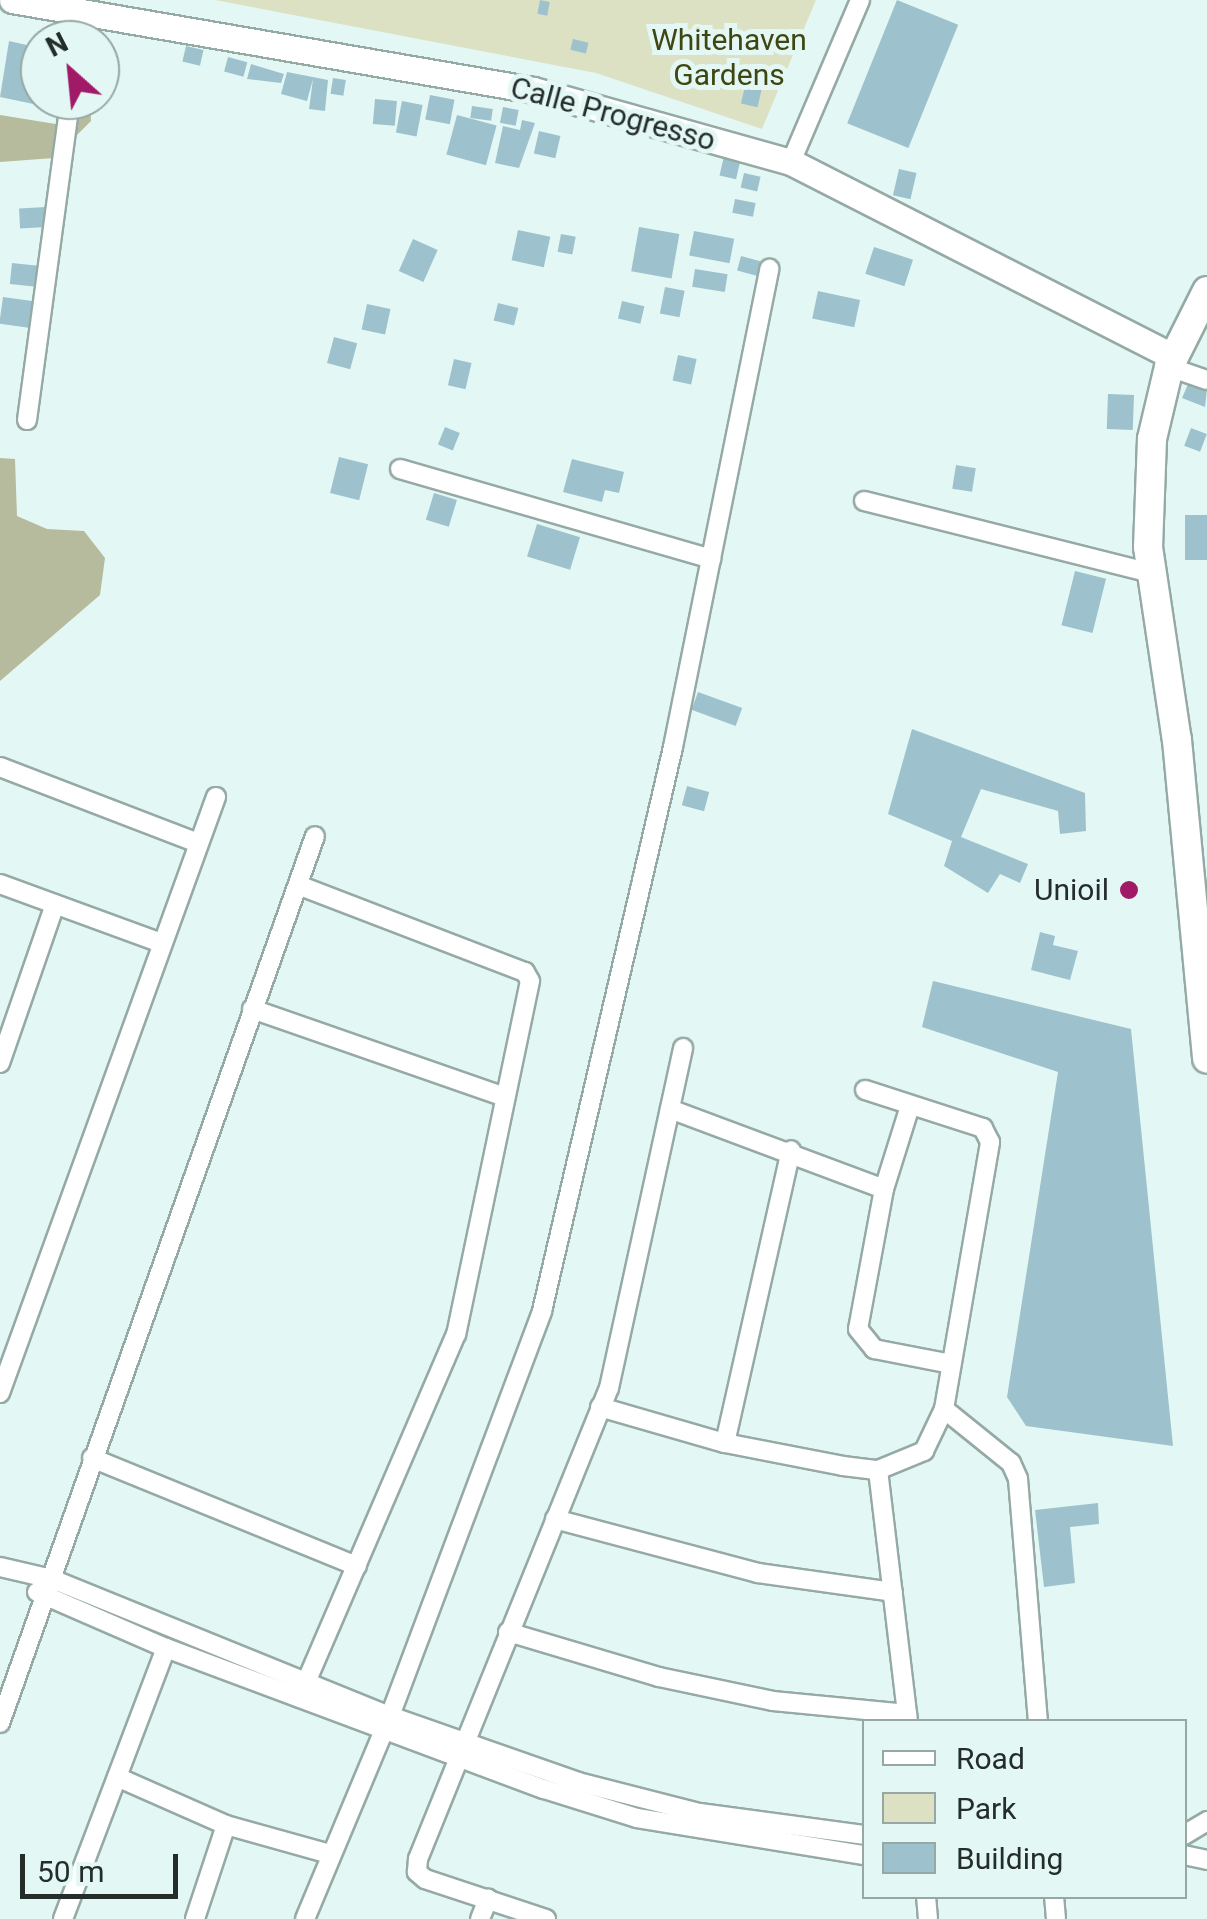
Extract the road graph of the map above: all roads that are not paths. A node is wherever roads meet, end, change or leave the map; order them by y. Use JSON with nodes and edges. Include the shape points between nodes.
{"nodes":[{"id":1,"x":12,"y":0,"type":"edge"},
{"id":2,"x":860,"y":0,"type":"edge"},
{"id":3,"x":62,"y":20,"type":"edge"},
{"id":4,"x":120,"y":33,"type":"edge"},
{"id":5,"x":67,"y":120,"type":"edge"},
{"id":6,"x":791,"y":162,"type":"junction"},
{"id":7,"x":769,"y":270,"type":"dead end"},
{"id":8,"x":1207,"y":290,"type":"edge"},
{"id":9,"x":1170,"y":362,"type":"junction"},
{"id":10,"x":1207,"y":380,"type":"edge"},
{"id":11,"x":28,"y":420,"type":"dead end"},
{"id":12,"x":400,"y":469,"type":"dead end"},
{"id":13,"x":864,"y":501,"type":"dead end"},
{"id":14,"x":711,"y":559,"type":"junction"},
{"id":15,"x":1150,"y":573,"type":"junction"},
{"id":16,"x":0,"y":767,"type":"edge"},
{"id":17,"x":216,"y":797,"type":"dead end"},
{"id":18,"x":314,"y":836,"type":"dead end"},
{"id":19,"x":198,"y":842,"type":"junction"},
{"id":20,"x":0,"y":884,"type":"edge"},
{"id":21,"x":298,"y":885,"type":"junction"},
{"id":22,"x":55,"y":904,"type":"junction"},
{"id":23,"x":160,"y":943,"type":"junction"},
{"id":24,"x":252,"y":1009,"type":"junction"},
{"id":25,"x":683,"y":1048,"type":"dead end"},
{"id":26,"x":1207,"y":1060,"type":"edge"},
{"id":27,"x":0,"y":1063,"type":"edge"},
{"id":28,"x":865,"y":1090,"type":"dead end"},
{"id":29,"x":505,"y":1096,"type":"junction"},
{"id":30,"x":910,"y":1106,"type":"junction"},
{"id":31,"x":670,"y":1109,"type":"junction"},
{"id":32,"x":790,"y":1150,"type":"junction"},
{"id":33,"x":884,"y":1189,"type":"junction"},
{"id":34,"x":951,"y":1364,"type":"junction"},
{"id":35,"x":0,"y":1393,"type":"edge"},
{"id":36,"x":600,"y":1407,"type":"junction"},
{"id":37,"x":944,"y":1409,"type":"junction"},
{"id":38,"x":725,"y":1443,"type":"junction"},
{"id":39,"x":92,"y":1458,"type":"junction"},
{"id":40,"x":878,"y":1470,"type":"junction"},
{"id":41,"x":555,"y":1518,"type":"junction"},
{"id":42,"x":357,"y":1566,"type":"junction"},
{"id":43,"x":0,"y":1567,"type":"edge"},
{"id":44,"x":24,"y":1576,"type":"junction"},
{"id":45,"x":52,"y":1579,"type":"junction"},
{"id":46,"x":892,"y":1592,"type":"junction"},
{"id":47,"x":45,"y":1598,"type":"junction"},
{"id":48,"x":508,"y":1632,"type":"junction"},
{"id":49,"x":166,"y":1648,"type":"junction"},
{"id":50,"x":303,"y":1690,"type":"junction"},
{"id":51,"x":907,"y":1718,"type":"edge"},
{"id":52,"x":1038,"y":1719,"type":"edge"},
{"id":53,"x":0,"y":1723,"type":"edge"},
{"id":54,"x":386,"y":1724,"type":"junction"},
{"id":55,"x":460,"y":1750,"type":"junction"},
{"id":56,"x":117,"y":1776,"type":"junction"},
{"id":57,"x":226,"y":1826,"type":"junction"},
{"id":58,"x":862,"y":1835,"type":"edge"},
{"id":59,"x":330,"y":1854,"type":"junction"},
{"id":60,"x":862,"y":1856,"type":"edge"},
{"id":61,"x":488,"y":1899,"type":"junction"},
{"id":62,"x":63,"y":1919,"type":"edge"},
{"id":63,"x":195,"y":1919,"type":"edge"},
{"id":64,"x":305,"y":1919,"type":"edge"},
{"id":65,"x":480,"y":1919,"type":"edge"},
{"id":66,"x":546,"y":1919,"type":"edge"}],
"edges":[{"from":1,"to":3,"type":"main road","name":"Calle Progresso"},
{"from":2,"to":6,"type":"street"},
{"from":4,"to":6,"type":"main road","name":"Calle Progresso","via":[[533,90]]},
{"from":5,"to":11,"type":"street"},
{"from":6,"to":9,"type":"main road","name":"Calle Progresso"},
{"from":7,"to":14,"type":"street"},
{"from":8,"to":9,"type":"main road"},
{"from":9,"to":10,"type":"street","name":"Calle Progresso"},
{"from":9,"to":15,"type":"main road","via":[[1149,470]]},
{"from":12,"to":14,"type":"street"},
{"from":13,"to":15,"type":"street"},
{"from":14,"to":54,"type":"street","via":[[542,1311]]},
{"from":15,"to":26,"type":"main road","via":[[1177,740]]},
{"from":16,"to":19,"type":"street"},
{"from":17,"to":19,"type":"street"},
{"from":18,"to":21,"type":"street"},
{"from":19,"to":23,"type":"street"},
{"from":20,"to":22,"type":"street"},
{"from":21,"to":24,"type":"street"},
{"from":21,"to":29,"type":"street","via":[[529,975]]},
{"from":22,"to":23,"type":"street"},
{"from":22,"to":27,"type":"street"},
{"from":23,"to":35,"type":"street"},
{"from":24,"to":29,"type":"street"},
{"from":24,"to":39,"type":"street"},
{"from":25,"to":31,"type":"street"},
{"from":28,"to":30,"type":"street"},
{"from":29,"to":42,"type":"street","via":[[463,1314]]},
{"from":30,"to":33,"type":"street"},
{"from":30,"to":34,"type":"street","via":[[989,1134]]},
{"from":31,"to":32,"type":"street"},
{"from":31,"to":36,"type":"street"},
{"from":32,"to":33,"type":"street"},
{"from":32,"to":38,"type":"street"},
{"from":33,"to":34,"type":"street","via":[[858,1329],[874,1349]]},
{"from":34,"to":37,"type":"street"},
{"from":36,"to":38,"type":"street"},
{"from":36,"to":41,"type":"street"},
{"from":37,"to":40,"type":"street","via":[[924,1451]]},
{"from":37,"to":52,"type":"street","via":[[1011,1463],[1018,1479]]},
{"from":38,"to":40,"type":"street"},
{"from":39,"to":42,"type":"street"},
{"from":39,"to":45,"type":"street"},
{"from":40,"to":46,"type":"street"},
{"from":41,"to":46,"type":"street","via":[[758,1573]]},
{"from":41,"to":48,"type":"street"},
{"from":42,"to":50,"type":"street"},
{"from":43,"to":44,"type":"street"},
{"from":44,"to":45,"type":"street"},
{"from":44,"to":47,"type":"street"},
{"from":45,"to":47,"type":"street"},
{"from":45,"to":50,"type":"street"},
{"from":46,"to":51,"type":"street"},
{"from":47,"to":49,"type":"street"},
{"from":47,"to":53,"type":"street"},
{"from":48,"to":51,"type":"street","via":[[659,1677],[773,1701]]},
{"from":48,"to":55,"type":"street"},
{"from":49,"to":50,"type":"street"},
{"from":49,"to":56,"type":"street"},
{"from":50,"to":54,"type":"street"},
{"from":54,"to":55,"type":"street"},
{"from":54,"to":59,"type":"street"},
{"from":55,"to":58,"type":"street","via":[[700,1813]]},
{"from":55,"to":60,"type":"street","via":[[638,1818]]},
{"from":55,"to":61,"type":"street","via":[[416,1872]]},
{"from":56,"to":57,"type":"street"},
{"from":56,"to":62,"type":"street"},
{"from":57,"to":59,"type":"street"},
{"from":57,"to":63,"type":"street"},
{"from":59,"to":64,"type":"street"},
{"from":61,"to":65,"type":"street"},
{"from":61,"to":66,"type":"street"}]}
